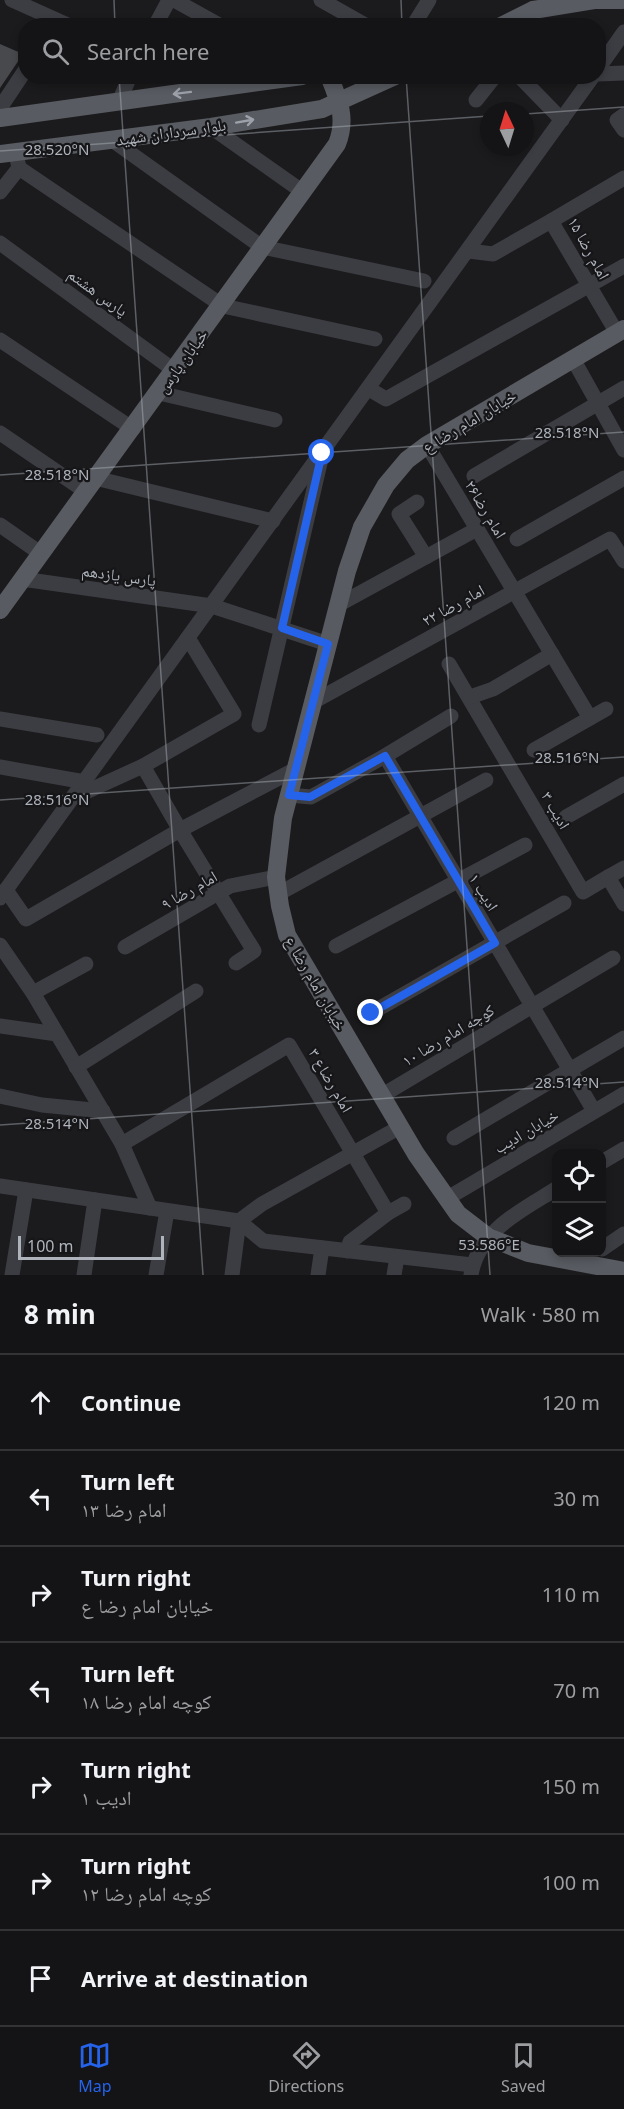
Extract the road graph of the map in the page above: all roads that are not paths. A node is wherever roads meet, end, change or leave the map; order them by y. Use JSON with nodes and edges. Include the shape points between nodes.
{"nodes":[{"id":1,"x":12,"y":0,"type":"edge"},
{"id":2,"x":169,"y":0,"type":"edge"},
{"id":3,"x":174,"y":0,"type":"edge"},
{"id":4,"x":321,"y":0,"type":"edge"},
{"id":5,"x":429,"y":0,"type":"edge"},
{"id":6,"x":622,"y":0,"type":"edge"},
{"id":7,"x":49,"y":18,"type":"edge"},
{"id":8,"x":159,"y":18,"type":"edge"},
{"id":9,"x":207,"y":18,"type":"edge"},
{"id":10,"x":353,"y":18,"type":"edge"},
{"id":11,"x":418,"y":18,"type":"edge"},
{"id":12,"x":536,"y":18,"type":"edge"},
{"id":13,"x":624,"y":32,"type":"edge"},
{"id":14,"x":606,"y":58,"type":"edge"},
{"id":15,"x":624,"y":73,"type":"edge"},
{"id":16,"x":606,"y":74,"type":"edge"},
{"id":17,"x":18,"y":81,"type":"edge"},
{"id":18,"x":127,"y":84,"type":"edge"},
{"id":19,"x":244,"y":84,"type":"edge"},
{"id":20,"x":332,"y":84,"type":"edge"},
{"id":21,"x":379,"y":84,"type":"edge"},
{"id":22,"x":489,"y":84,"type":"edge"},
{"id":23,"x":527,"y":84,"type":"edge"},
{"id":24,"x":587,"y":84,"type":"edge"},
{"id":25,"x":476,"y":100,"type":"dead end"},
{"id":26,"x":119,"y":102,"type":"junction"},
{"id":27,"x":340,"y":103,"type":"junction"},
{"id":28,"x":0,"y":108,"type":"edge"},
{"id":29,"x":624,"y":115,"type":"edge"},
{"id":30,"x":0,"y":118,"type":"edge"},
{"id":31,"x":562,"y":120,"type":"junction"},
{"id":32,"x":211,"y":127,"type":"junction"},
{"id":33,"x":624,"y":130,"type":"edge"},
{"id":34,"x":112,"y":140,"type":"junction"},
{"id":35,"x":12,"y":158,"type":"edge"},
{"id":36,"x":624,"y":178,"type":"edge"},
{"id":37,"x":0,"y":192,"type":"edge"},
{"id":38,"x":303,"y":192,"type":"junction"},
{"id":39,"x":551,"y":221,"type":"junction"},
{"id":40,"x":0,"y":243,"type":"edge"},
{"id":41,"x":262,"y":247,"type":"junction"},
{"id":42,"x":469,"y":251,"type":"junction"},
{"id":43,"x":624,"y":266,"type":"edge"},
{"id":44,"x":424,"y":281,"type":"dead end"},
{"id":45,"x":590,"y":287,"type":"junction"},
{"id":46,"x":223,"y":306,"type":"junction"},
{"id":47,"x":620,"y":331,"type":"edge"},
{"id":48,"x":375,"y":339,"type":"dead end"},
{"id":49,"x":0,"y":340,"type":"edge"},
{"id":50,"x":573,"y":359,"type":"junction"},
{"id":51,"x":175,"y":371,"type":"junction"},
{"id":52,"x":624,"y":388,"type":"edge"},
{"id":53,"x":369,"y":389,"type":"junction"},
{"id":54,"x":159,"y":393,"type":"junction"},
{"id":55,"x":598,"y":405,"type":"junction"},
{"id":56,"x":274,"y":420,"type":"dead end"},
{"id":57,"x":133,"y":429,"type":"junction"},
{"id":58,"x":0,"y":433,"type":"edge"},
{"id":59,"x":427,"y":445,"type":"junction"},
{"id":60,"x":624,"y":450,"type":"edge"},
{"id":61,"x":322,"y":453,"type":"junction"},
{"id":62,"x":474,"y":476,"type":"dead end"},
{"id":63,"x":624,"y":478,"type":"edge"},
{"id":64,"x":90,"y":484,"type":"junction"},
{"id":65,"x":417,"y":502,"type":"dead end"},
{"id":66,"x":273,"y":521,"type":"junction"},
{"id":67,"x":0,"y":525,"type":"edge"},
{"id":68,"x":477,"y":529,"type":"junction"},
{"id":69,"x":518,"y":539,"type":"dead end"},
{"id":70,"x":40,"y":553,"type":"junction"},
{"id":71,"x":426,"y":557,"type":"junction"},
{"id":72,"x":624,"y":561,"type":"edge"},
{"id":73,"x":22,"y":579,"type":"junction"},
{"id":74,"x":514,"y":592,"type":"junction"},
{"id":75,"x":338,"y":605,"type":"junction"},
{"id":76,"x":212,"y":606,"type":"junction"},
{"id":77,"x":0,"y":610,"type":"edge"},
{"id":78,"x":282,"y":628,"type":"junction"},
{"id":79,"x":188,"y":638,"type":"junction"},
{"id":80,"x":328,"y":644,"type":"junction"},
{"id":81,"x":552,"y":654,"type":"junction"},
{"id":82,"x":449,"y":664,"type":"dead end"},
{"id":83,"x":470,"y":697,"type":"junction"},
{"id":84,"x":313,"y":702,"type":"junction"},
{"id":85,"x":606,"y":709,"type":"dead end"},
{"id":86,"x":451,"y":716,"type":"dead end"},
{"id":87,"x":590,"y":718,"type":"junction"},
{"id":88,"x":0,"y":719,"type":"edge"},
{"id":89,"x":259,"y":725,"type":"dead end"},
{"id":90,"x":98,"y":735,"type":"dead end"},
{"id":91,"x":534,"y":750,"type":"dead end"},
{"id":92,"x":385,"y":756,"type":"junction"},
{"id":93,"x":143,"y":766,"type":"junction"},
{"id":94,"x":0,"y":767,"type":"edge"},
{"id":95,"x":296,"y":769,"type":"junction"},
{"id":96,"x":486,"y":780,"type":"dead end"},
{"id":97,"x":85,"y":782,"type":"junction"},
{"id":98,"x":624,"y":784,"type":"edge"},
{"id":99,"x":289,"y":795,"type":"junction"},
{"id":100,"x":73,"y":798,"type":"junction"},
{"id":101,"x":566,"y":817,"type":"dead end"},
{"id":102,"x":421,"y":818,"type":"junction"},
{"id":103,"x":180,"y":830,"type":"junction"},
{"id":104,"x":525,"y":845,"type":"dead end"},
{"id":105,"x":624,"y":868,"type":"edge"},
{"id":106,"x":608,"y":877,"type":"junction"},
{"id":107,"x":456,"y":880,"type":"junction"},
{"id":108,"x":277,"y":886,"type":"junction"},
{"id":109,"x":4,"y":888,"type":"edge"},
{"id":110,"x":218,"y":894,"type":"junction"},
{"id":111,"x":564,"y":903,"type":"dead end"},
{"id":112,"x":624,"y":904,"type":"edge"},
{"id":113,"x":495,"y":943,"type":"junction"},
{"id":114,"x":0,"y":945,"type":"edge"},
{"id":115,"x":336,"y":946,"type":"dead end"},
{"id":116,"x":125,"y":947,"type":"dead end"},
{"id":117,"x":613,"y":958,"type":"dead end"},
{"id":118,"x":236,"y":963,"type":"dead end"},
{"id":119,"x":86,"y":964,"type":"dead end"},
{"id":120,"x":196,"y":992,"type":"dead end"},
{"id":121,"x":33,"y":993,"type":"junction"},
{"id":122,"x":533,"y":1006,"type":"junction"},
{"id":123,"x":371,"y":1013,"type":"dead end"},
{"id":124,"x":0,"y":1026,"type":"edge"},
{"id":125,"x":57,"y":1034,"type":"junction"},
{"id":126,"x":624,"y":1038,"type":"edge"},
{"id":127,"x":76,"y":1067,"type":"junction"},
{"id":128,"x":570,"y":1070,"type":"junction"},
{"id":129,"x":624,"y":1094,"type":"edge"},
{"id":130,"x":0,"y":1096,"type":"edge"},
{"id":131,"x":381,"y":1096,"type":"junction"},
{"id":132,"x":103,"y":1111,"type":"junction"},
{"id":133,"x":594,"y":1111,"type":"junction"},
{"id":134,"x":400,"y":1127,"type":"junction"},
{"id":135,"x":454,"y":1138,"type":"dead end"},
{"id":136,"x":122,"y":1144,"type":"junction"},
{"id":137,"x":624,"y":1149,"type":"edge"},
{"id":138,"x":353,"y":1154,"type":"junction"},
{"id":139,"x":606,"y":1160,"type":"edge"},
{"id":140,"x":0,"y":1186,"type":"edge"},
{"id":141,"x":26,"y":1190,"type":"junction"},
{"id":142,"x":552,"y":1191,"type":"edge"},
{"id":143,"x":446,"y":1199,"type":"junction"},
{"id":144,"x":95,"y":1200,"type":"junction"},
{"id":145,"x":404,"y":1203,"type":"dead end"},
{"id":146,"x":150,"y":1208,"type":"junction"},
{"id":147,"x":167,"y":1211,"type":"junction"},
{"id":148,"x":388,"y":1213,"type":"junction"},
{"id":149,"x":240,"y":1221,"type":"junction"},
{"id":150,"x":624,"y":1234,"type":"edge"},
{"id":151,"x":488,"y":1237,"type":"junction"},
{"id":152,"x":606,"y":1246,"type":"edge"},
{"id":153,"x":322,"y":1248,"type":"junction"},
{"id":154,"x":347,"y":1251,"type":"junction"},
{"id":155,"x":397,"y":1257,"type":"junction"},
{"id":156,"x":587,"y":1257,"type":"edge"},
{"id":157,"x":578,"y":1263,"type":"junction"},
{"id":158,"x":471,"y":1270,"type":"edge"},
{"id":159,"x":624,"y":1271,"type":"edge"},
{"id":160,"x":12,"y":1275,"type":"edge"},
{"id":161,"x":84,"y":1275,"type":"edge"},
{"id":162,"x":156,"y":1275,"type":"edge"},
{"id":163,"x":232,"y":1275,"type":"edge"},
{"id":164,"x":318,"y":1275,"type":"edge"},
{"id":165,"x":394,"y":1275,"type":"edge"}],
"edges":[{"from":1,"to":7,"type":"street"},
{"from":2,"to":8,"type":"street"},
{"from":3,"to":9,"type":"street"},
{"from":4,"to":10,"type":"street"},
{"from":5,"to":11,"type":"street"},
{"from":6,"to":12,"type":"main road","via":[[594,0]]},
{"from":13,"to":14,"type":"street"},
{"from":15,"to":16,"type":"street"},
{"from":17,"to":28,"type":"street"},
{"from":18,"to":26,"type":"street"},
{"from":19,"to":26,"type":"main road","one_way":true},
{"from":20,"to":27,"type":"main road","name":"خیابان پارس"},
{"from":21,"to":27,"type":"main road","name":"بلوار سرداران شهید"},
{"from":22,"to":25,"type":"street"},
{"from":23,"to":31,"type":"street"},
{"from":24,"to":31,"type":"street"},
{"from":26,"to":30,"type":"main road"},
{"from":32,"to":27,"type":"main road","name":"بلوار سرداران شهید","one_way":true},
{"from":27,"to":38,"type":"main road","name":"خیابان پارس","via":[[343,130]]},
{"from":29,"to":33,"type":"street","via":[[616,120]]},
{"from":31,"to":42,"type":"street"},
{"from":32,"to":34,"type":"main road","name":"بلوار سرداران شهید"},
{"from":32,"to":38,"type":"street"},
{"from":34,"to":35,"type":"main road","name":"بلوار سرداران شهید"},
{"from":34,"to":41,"type":"street"},
{"from":35,"to":37,"type":"street"},
{"from":35,"to":46,"type":"street"},
{"from":36,"to":39,"type":"street","name":"۱۵ امام رضا"},
{"from":38,"to":41,"type":"main road","name":"خیابان پارس"},
{"from":39,"to":42,"type":"street","via":[[493,254]]},
{"from":39,"to":45,"type":"street","name":"۱۵ امام رضا"},
{"from":40,"to":51,"type":"street","name":"پارس‌‌ هشتم"},
{"from":41,"to":44,"type":"street"},
{"from":41,"to":46,"type":"main road","name":"خیابان پارس"},
{"from":42,"to":53,"type":"street"},
{"from":43,"to":45,"type":"street"},
{"from":45,"to":47,"type":"street","name":"۱۵ امام رضا"},
{"from":45,"to":53,"type":"street","via":[[386,399]]},
{"from":46,"to":48,"type":"street"},
{"from":46,"to":51,"type":"main road","name":"خیابان پارس"},
{"from":47,"to":50,"type":"main road","name":"خیابان امام رضا ع"},
{"from":49,"to":57,"type":"street"},
{"from":50,"to":55,"type":"street"},
{"from":50,"to":59,"type":"main road","name":"خیابان امام رضا ع"},
{"from":51,"to":54,"type":"main road","name":"خیابان پارس"},
{"from":52,"to":55,"type":"street"},
{"from":53,"to":61,"type":"street"},
{"from":54,"to":56,"type":"street"},
{"from":54,"to":57,"type":"main road","name":"خیابان پارس"},
{"from":55,"to":60,"type":"street"},
{"from":55,"to":62,"type":"street"},
{"from":57,"to":64,"type":"main road","name":"خیابان پارس"},
{"from":58,"to":64,"type":"street"},
{"from":59,"to":68,"type":"street","name":"امام رضا۲۶"},
{"from":59,"to":75,"type":"main road","name":"خیابان امام رضا ع","via":[[407,460],[386,485],[363,527]]},
{"from":61,"to":66,"type":"street"},
{"from":61,"to":78,"type":"street"},
{"from":63,"to":69,"type":"street"},
{"from":64,"to":66,"type":"street"},
{"from":64,"to":70,"type":"main road","name":"خیابان پارس"},
{"from":65,"to":71,"type":"street","via":[[399,514]]},
{"from":66,"to":76,"type":"street"},
{"from":67,"to":70,"type":"street"},
{"from":68,"to":71,"type":"street"},
{"from":68,"to":74,"type":"street","name":"امام رضا۲۶"},
{"from":70,"to":73,"type":"main road","name":"خیابان پارس"},
{"from":71,"to":75,"type":"street"},
{"from":72,"to":74,"type":"street","name":"امام رضا ۲۲","via":[[610,539]]},
{"from":73,"to":76,"type":"street","name":"پارس‌‌ یازدهم"},
{"from":73,"to":77,"type":"main road","name":"خیابان پارس"},
{"from":74,"to":81,"type":"street","name":"امام رضا۲۶"},
{"from":74,"to":84,"type":"street","name":"امام رضا ۲۲"},
{"from":75,"to":80,"type":"main road","name":"خیابان امام رضا ع"},
{"from":76,"to":78,"type":"street","name":"پارس‌‌ یازدهم"},
{"from":76,"to":79,"type":"street"},
{"from":78,"to":80,"type":"street","name":"پارس‌‌ یازدهم"},
{"from":78,"to":89,"type":"street"},
{"from":79,"to":93,"type":"street","via":[[234,714]]},
{"from":79,"to":97,"type":"street"},
{"from":80,"to":84,"type":"main road","name":"خیابان امام رضا ع"},
{"from":81,"to":83,"type":"street","via":[[493,689]]},
{"from":81,"to":87,"type":"street","name":"امام رضا۲۶"},
{"from":82,"to":83,"type":"street","name":"ادیب ۳"},
{"from":83,"to":106,"type":"street","name":"ادیب ۳","via":[[583,892]]},
{"from":84,"to":95,"type":"main road","name":"خیابان امام رضا ع"},
{"from":85,"to":87,"type":"street"},
{"from":86,"to":92,"type":"street"},
{"from":87,"to":91,"type":"street"},
{"from":88,"to":90,"type":"street"},
{"from":92,"to":99,"type":"street","via":[[310,797]]},
{"from":92,"to":102,"type":"street","name":"ادیب ۱"},
{"from":93,"to":100,"type":"street"},
{"from":93,"to":103,"type":"street"},
{"from":94,"to":97,"type":"street"},
{"from":95,"to":99,"type":"main road","name":"خیابان امام رضا ع"},
{"from":95,"to":103,"type":"street"},
{"from":96,"to":102,"type":"street","name":"امام رضا ۹"},
{"from":97,"to":100,"type":"street"},
{"from":98,"to":101,"type":"street"},
{"from":99,"to":108,"type":"main road","name":"خیابان امام رضا ع","via":[[280,838]]},
{"from":100,"to":109,"type":"street"},
{"from":102,"to":107,"type":"street","name":"ادیب ۱"},
{"from":102,"to":108,"type":"street","name":"امام رضا ۹"},
{"from":103,"to":109,"type":"street","via":[[26,919]]},
{"from":103,"to":110,"type":"street"},
{"from":104,"to":107,"type":"street"},
{"from":105,"to":106,"type":"street"},
{"from":106,"to":112,"type":"street"},
{"from":107,"to":113,"type":"street","name":"ادیب ۱"},
{"from":107,"to":115,"type":"street"},
{"from":108,"to":110,"type":"street","name":"امام رضا ۹","via":[[230,886]]},
{"from":108,"to":131,"type":"main road","name":"خیابان امام رضا ع","via":[[287,934]]},
{"from":110,"to":116,"type":"street","name":"امام رضا ۹"},
{"from":110,"to":118,"type":"street","via":[[254,951]]},
{"from":111,"to":113,"type":"street"},
{"from":113,"to":122,"type":"street","name":"ادیب ۱"},
{"from":113,"to":123,"type":"street"},
{"from":114,"to":121,"type":"street"},
{"from":117,"to":122,"type":"street","name":"کوچه امام رضا ۱۰"},
{"from":119,"to":121,"type":"street"},
{"from":120,"to":127,"type":"street"},
{"from":121,"to":125,"type":"street"},
{"from":122,"to":128,"type":"street","name":"ادیب ۱"},
{"from":122,"to":131,"type":"street","name":"کوچه امام رضا ۱۰"},
{"from":124,"to":125,"type":"street"},
{"from":125,"to":127,"type":"street"},
{"from":126,"to":128,"type":"street"},
{"from":127,"to":132,"type":"street"},
{"from":128,"to":133,"type":"street","name":"ادیب ۱"},
{"from":128,"to":135,"type":"street"},
{"from":129,"to":133,"type":"street","name":"خیابان ادیب"},
{"from":130,"to":132,"type":"street"},
{"from":131,"to":134,"type":"main road","name":"خیابان امام رضا ع"},
{"from":132,"to":136,"type":"street"},
{"from":133,"to":143,"type":"street","name":"خیابان ادیب"},
{"from":134,"to":138,"type":"street"},
{"from":134,"to":143,"type":"main road","name":"خیابان امام رضا ع"},
{"from":136,"to":138,"type":"street","name":"امام رضا‌ع ۳","via":[[289,1045]]},
{"from":136,"to":146,"type":"street"},
{"from":137,"to":139,"type":"street"},
{"from":138,"to":148,"type":"street"},
{"from":138,"to":149,"type":"street","via":[[262,1204]]},
{"from":140,"to":141,"type":"street"},
{"from":141,"to":144,"type":"street"},
{"from":141,"to":160,"type":"street"},
{"from":142,"to":151,"type":"street","via":[[507,1218]]},
{"from":143,"to":151,"type":"main road","name":"خیابان امام رضا ع","via":[[458,1214]]},
{"from":144,"to":146,"type":"street"},
{"from":144,"to":161,"type":"street"},
{"from":145,"to":148,"type":"street"},
{"from":146,"to":147,"type":"street"},
{"from":147,"to":149,"type":"street"},
{"from":147,"to":162,"type":"street"},
{"from":148,"to":154,"type":"street","via":[[350,1242]]},
{"from":149,"to":153,"type":"street","via":[[263,1241]]},
{"from":149,"to":163,"type":"street"},
{"from":150,"to":152,"type":"street"},
{"from":151,"to":157,"type":"main road","name":"خیابان امام رضا ع","via":[[528,1253]]},
{"from":151,"to":158,"type":"street"},
{"from":153,"to":154,"type":"street"},
{"from":153,"to":164,"type":"street"},
{"from":154,"to":155,"type":"street"},
{"from":155,"to":158,"type":"street"},
{"from":155,"to":165,"type":"street"},
{"from":156,"to":157,"type":"street"},
{"from":157,"to":159,"type":"main road","name":"خیابان امام رضا ع"}]}
